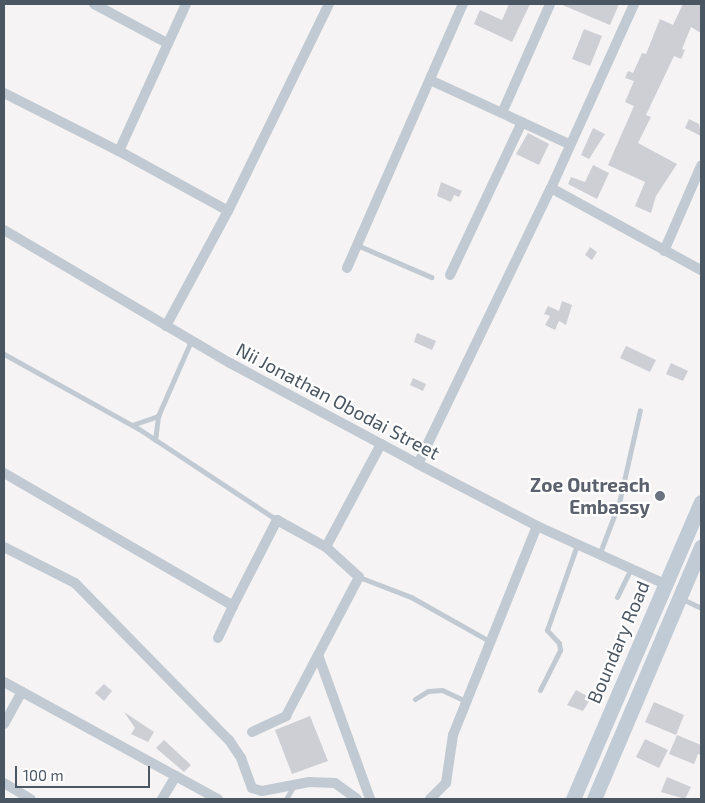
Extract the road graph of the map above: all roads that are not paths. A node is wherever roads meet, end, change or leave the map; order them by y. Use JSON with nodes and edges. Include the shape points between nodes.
{"nodes":[{"id":1,"x":186,"y":4,"type":"edge"},
{"id":2,"x":329,"y":4,"type":"edge"},
{"id":3,"x":463,"y":4,"type":"edge"},
{"id":4,"x":550,"y":4,"type":"edge"},
{"id":5,"x":634,"y":4,"type":"edge"},
{"id":6,"x":97,"y":5,"type":"edge"},
{"id":7,"x":167,"y":43,"type":"junction"},
{"id":8,"x":430,"y":80,"type":"junction"},
{"id":9,"x":4,"y":93,"type":"edge"},
{"id":10,"x":502,"y":113,"type":"junction"},
{"id":11,"x":522,"y":122,"type":"junction"},
{"id":12,"x":569,"y":144,"type":"junction"},
{"id":13,"x":119,"y":151,"type":"junction"},
{"id":14,"x":701,"y":166,"type":"edge"},
{"id":15,"x":551,"y":188,"type":"junction"},
{"id":16,"x":228,"y":211,"type":"junction"},
{"id":17,"x":4,"y":230,"type":"edge"},
{"id":18,"x":357,"y":245,"type":"junction"},
{"id":19,"x":664,"y":251,"type":"junction"},
{"id":20,"x":347,"y":268,"type":"dead end"},
{"id":21,"x":701,"y":270,"type":"edge"},
{"id":22,"x":450,"y":275,"type":"dead end"},
{"id":23,"x":431,"y":277,"type":"dead end"},
{"id":24,"x":166,"y":326,"type":"junction"},
{"id":25,"x":191,"y":340,"type":"junction"},
{"id":26,"x":4,"y":354,"type":"edge"},
{"id":27,"x":640,"y":410,"type":"dead end"},
{"id":28,"x":158,"y":416,"type":"junction"},
{"id":29,"x":132,"y":426,"type":"junction"},
{"id":30,"x":155,"y":440,"type":"junction"},
{"id":31,"x":381,"y":444,"type":"junction"},
{"id":32,"x":418,"y":464,"type":"junction"},
{"id":33,"x":4,"y":473,"type":"edge"},
{"id":34,"x":701,"y":502,"type":"edge"},
{"id":35,"x":277,"y":520,"type":"junction"},
{"id":36,"x":537,"y":526,"type":"junction"},
{"id":37,"x":577,"y":545,"type":"junction"},
{"id":38,"x":4,"y":547,"type":"edge"},
{"id":39,"x":326,"y":547,"type":"junction"},
{"id":40,"x":701,"y":547,"type":"edge"},
{"id":41,"x":599,"y":555,"type":"junction"},
{"id":42,"x":698,"y":565,"type":"edge"},
{"id":43,"x":630,"y":570,"type":"junction"},
{"id":44,"x":359,"y":577,"type":"junction"},
{"id":45,"x":665,"y":584,"type":"junction"},
{"id":46,"x":617,"y":597,"type":"dead end"},
{"id":47,"x":680,"y":598,"type":"junction"},
{"id":48,"x":233,"y":606,"type":"junction"},
{"id":49,"x":701,"y":608,"type":"edge"},
{"id":50,"x":218,"y":638,"type":"dead end"},
{"id":51,"x":491,"y":642,"type":"junction"},
{"id":52,"x":318,"y":655,"type":"junction"},
{"id":53,"x":4,"y":682,"type":"edge"},
{"id":54,"x":540,"y":690,"type":"dead end"},
{"id":55,"x":22,"y":692,"type":"junction"},
{"id":56,"x":414,"y":700,"type":"dead end"},
{"id":57,"x":467,"y":701,"type":"junction"},
{"id":58,"x":4,"y":724,"type":"edge"},
{"id":59,"x":252,"y":732,"type":"dead end"},
{"id":60,"x":176,"y":776,"type":"junction"},
{"id":61,"x":4,"y":783,"type":"edge"},
{"id":62,"x":293,"y":787,"type":"junction"},
{"id":63,"x":31,"y":799,"type":"edge"},
{"id":64,"x":162,"y":799,"type":"edge"},
{"id":65,"x":218,"y":799,"type":"edge"},
{"id":66,"x":286,"y":799,"type":"edge"},
{"id":67,"x":357,"y":799,"type":"edge"},
{"id":68,"x":370,"y":799,"type":"edge"},
{"id":69,"x":430,"y":799,"type":"edge"},
{"id":70,"x":573,"y":799,"type":"edge"},
{"id":71,"x":594,"y":799,"type":"edge"}],
"edges":[{"from":1,"to":7,"type":"street"},
{"from":2,"to":16,"type":"street"},
{"from":3,"to":8,"type":"street"},
{"from":4,"to":10,"type":"street"},
{"from":5,"to":12,"type":"street"},
{"from":6,"to":7,"type":"street"},
{"from":7,"to":13,"type":"street"},
{"from":8,"to":10,"type":"street"},
{"from":8,"to":18,"type":"street"},
{"from":9,"to":13,"type":"street"},
{"from":10,"to":11,"type":"street"},
{"from":11,"to":12,"type":"street"},
{"from":11,"to":22,"type":"street"},
{"from":12,"to":15,"type":"street"},
{"from":13,"to":16,"type":"street"},
{"from":14,"to":19,"type":"street"},
{"from":15,"to":19,"type":"street"},
{"from":15,"to":32,"type":"street"},
{"from":16,"to":24,"type":"street"},
{"from":17,"to":24,"type":"street","name":"Nii Jonathan Obodai Street"},
{"from":18,"to":20,"type":"street"},
{"from":18,"to":23,"type":"lane"},
{"from":19,"to":21,"type":"street"},
{"from":24,"to":25,"type":"street","name":"Nii Jonathan Obodai Street"},
{"from":25,"to":28,"type":"lane"},
{"from":25,"to":31,"type":"street","name":"Nii Jonathan Obodai Street"},
{"from":26,"to":29,"type":"lane"},
{"from":27,"to":41,"type":"lane","via":[[619,503]]},
{"from":28,"to":29,"type":"lane"},
{"from":28,"to":30,"type":"lane"},
{"from":29,"to":30,"type":"lane"},
{"from":30,"to":35,"type":"lane"},
{"from":31,"to":32,"type":"street","name":"Nii Jonathan Obodai Street"},
{"from":31,"to":39,"type":"street"},
{"from":32,"to":36,"type":"street","name":"Nii Jonathan Obodai Street"},
{"from":33,"to":48,"type":"street"},
{"from":34,"to":45,"type":"main road","name":"Boundary Road"},
{"from":35,"to":39,"type":"street"},
{"from":35,"to":48,"type":"street"},
{"from":36,"to":37,"type":"street","name":"Nii Jonathan Obodai Street"},
{"from":36,"to":51,"type":"street"},
{"from":37,"to":41,"type":"street","name":"Nii Jonathan Obodai Street"},
{"from":37,"to":54,"type":"lane","via":[[548,630],[559,643],[560,650]]},
{"from":38,"to":62,"type":"street","via":[[75,583],[229,740],[241,758],[252,788],[262,791]]},
{"from":39,"to":44,"type":"street"},
{"from":40,"to":42,"type":"main road","name":"Boundary Road"},
{"from":41,"to":43,"type":"street","name":"Nii Jonathan Obodai Street"},
{"from":42,"to":47,"type":"main road","name":"Boundary Road"},
{"from":43,"to":45,"type":"street","name":"Nii Jonathan Obodai Street"},
{"from":43,"to":46,"type":"lane"},
{"from":44,"to":51,"type":"lane","via":[[411,597]]},
{"from":44,"to":52,"type":"street"},
{"from":45,"to":70,"type":"main road","name":"Boundary Road"},
{"from":47,"to":49,"type":"lane"},
{"from":47,"to":71,"type":"main road","name":"Boundary Road"},
{"from":48,"to":50,"type":"street"},
{"from":51,"to":57,"type":"street"},
{"from":52,"to":59,"type":"street","via":[[286,716]]},
{"from":52,"to":68,"type":"street"},
{"from":53,"to":55,"type":"street"},
{"from":55,"to":58,"type":"street"},
{"from":55,"to":60,"type":"street"},
{"from":56,"to":57,"type":"lane","via":[[428,691],[442,690]]},
{"from":57,"to":69,"type":"street","via":[[453,735],[446,783]]},
{"from":60,"to":64,"type":"street"},
{"from":60,"to":65,"type":"street"},
{"from":61,"to":63,"type":"street"},
{"from":62,"to":66,"type":"lane"},
{"from":62,"to":67,"type":"street","via":[[309,782],[335,783]]}]}
